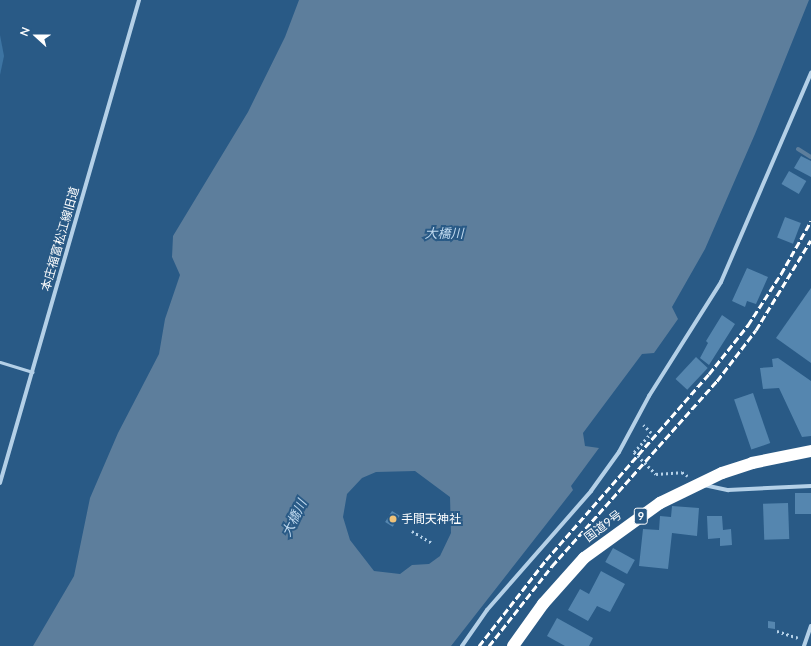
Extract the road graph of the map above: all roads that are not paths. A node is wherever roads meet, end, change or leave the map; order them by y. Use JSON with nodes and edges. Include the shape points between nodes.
{"nodes":[{"id":1,"x":139,"y":0,"type":"edge"},
{"id":2,"x":811,"y":73,"type":"edge"},
{"id":3,"x":0,"y":362,"type":"edge"},
{"id":4,"x":33,"y":372,"type":"junction"},
{"id":5,"x":811,"y":451,"type":"edge"},
{"id":6,"x":0,"y":483,"type":"edge"},
{"id":7,"x":700,"y":484,"type":"junction"},
{"id":8,"x":811,"y":486,"type":"edge"},
{"id":9,"x":811,"y":626,"type":"edge"},
{"id":10,"x":462,"y":646,"type":"edge"},
{"id":11,"x":513,"y":646,"type":"edge"},
{"id":12,"x":804,"y":646,"type":"edge"}],
"edges":[{"from":1,"to":4,"type":"street","name":"本庄福富松江線旧道"},
{"from":2,"to":10,"type":"street","via":[[721,282],[649,396],[619,452],[591,491],[487,610]]},
{"from":3,"to":4,"type":"lane"},
{"from":4,"to":6,"type":"street","name":"本庄福富松江線旧道"},
{"from":5,"to":7,"type":"highway","name":"国道9号","number":"9","via":[[752,463]]},
{"from":7,"to":8,"type":"street","via":[[728,490]]},
{"from":7,"to":11,"type":"highway","name":"国道9号","number":"9","via":[[660,504],[584,558],[543,604]]},
{"from":9,"to":12,"type":"street"}]}
